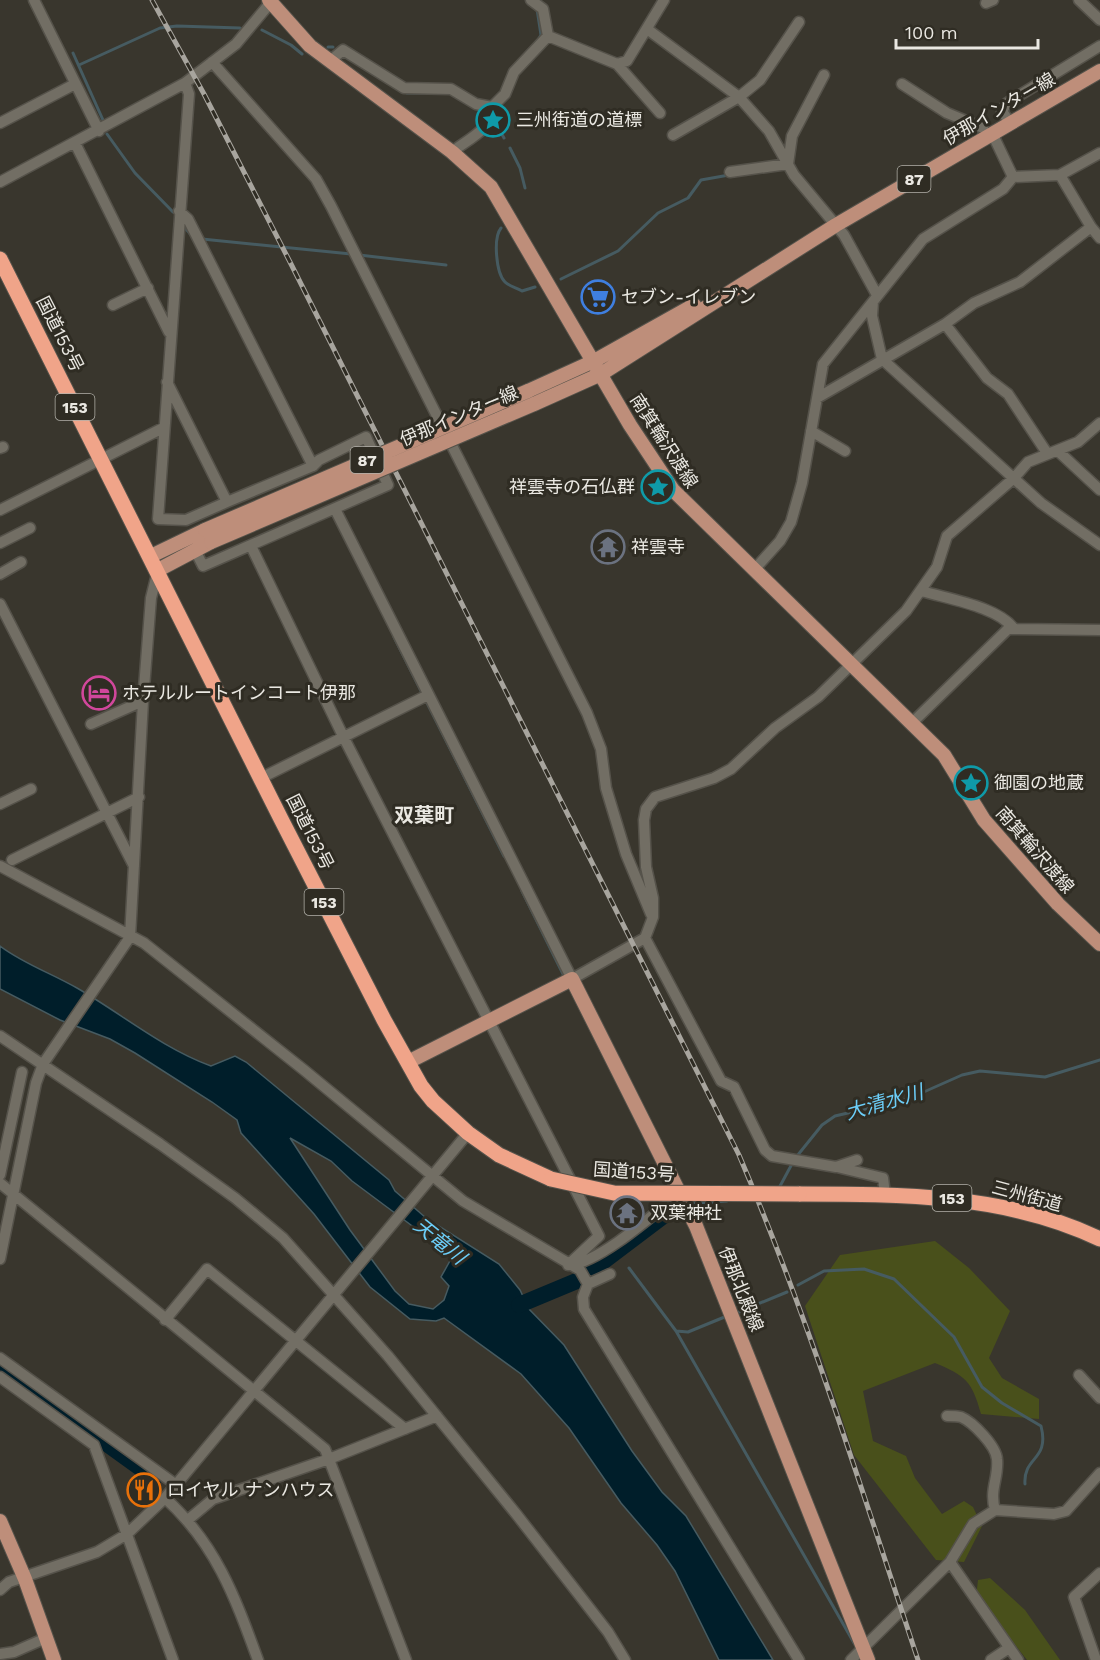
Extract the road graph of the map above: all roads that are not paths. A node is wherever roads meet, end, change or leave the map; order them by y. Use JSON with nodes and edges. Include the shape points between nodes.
{"nodes":[{"id":1,"x":34,"y":0,"type":"edge"},
{"id":2,"x":531,"y":0,"type":"edge"},
{"id":3,"x":664,"y":0,"type":"edge"},
{"id":4,"x":1079,"y":0,"type":"edge"},
{"id":5,"x":270,"y":1,"type":"edge"},
{"id":6,"x":1100,"y":20,"type":"edge"},
{"id":7,"x":799,"y":22,"type":"dead end"},
{"id":8,"x":647,"y":29,"type":"junction"},
{"id":9,"x":548,"y":36,"type":"junction"},
{"id":10,"x":1100,"y":46,"type":"edge"},
{"id":11,"x":330,"y":61,"type":"junction"},
{"id":12,"x":212,"y":62,"type":"junction"},
{"id":13,"x":617,"y":64,"type":"junction"},
{"id":14,"x":1100,"y":71,"type":"edge"},
{"id":15,"x":824,"y":75,"type":"dead end"},
{"id":16,"x":185,"y":83,"type":"junction"},
{"id":17,"x":75,"y":84,"type":"junction"},
{"id":18,"x":902,"y":84,"type":"dead end"},
{"id":19,"x":739,"y":97,"type":"junction"},
{"id":20,"x":492,"y":107,"type":"junction"},
{"id":21,"x":660,"y":113,"type":"dead end"},
{"id":22,"x":0,"y":123,"type":"edge"},
{"id":23,"x":1010,"y":123,"type":"junction"},
{"id":24,"x":987,"y":130,"type":"junction"},
{"id":25,"x":99,"y":131,"type":"junction"},
{"id":26,"x":673,"y":135,"type":"dead end"},
{"id":27,"x":75,"y":143,"type":"junction"},
{"id":28,"x":452,"y":152,"type":"junction"},
{"id":29,"x":1100,"y":153,"type":"edge"},
{"id":30,"x":788,"y":164,"type":"junction"},
{"id":31,"x":730,"y":172,"type":"dead end"},
{"id":32,"x":1060,"y":175,"type":"junction"},
{"id":33,"x":1013,"y":177,"type":"junction"},
{"id":34,"x":0,"y":182,"type":"edge"},
{"id":35,"x":179,"y":211,"type":"junction"},
{"id":36,"x":836,"y":225,"type":"junction"},
{"id":37,"x":1090,"y":227,"type":"junction"},
{"id":38,"x":1100,"y":238,"type":"edge"},
{"id":39,"x":0,"y":259,"type":"edge"},
{"id":40,"x":148,"y":288,"type":"junction"},
{"id":41,"x":731,"y":290,"type":"junction"},
{"id":42,"x":875,"y":298,"type":"junction"},
{"id":43,"x":113,"y":304,"type":"dead end"},
{"id":44,"x":945,"y":324,"type":"junction"},
{"id":45,"x":170,"y":332,"type":"junction"},
{"id":46,"x":882,"y":359,"type":"junction"},
{"id":47,"x":594,"y":361,"type":"junction"},
{"id":48,"x":601,"y":374,"type":"junction"},
{"id":49,"x":167,"y":382,"type":"junction"},
{"id":50,"x":531,"y":397,"type":"junction"},
{"id":51,"x":817,"y":398,"type":"junction"},
{"id":52,"x":1100,"y":423,"type":"edge"},
{"id":53,"x":163,"y":428,"type":"junction"},
{"id":54,"x":811,"y":430,"type":"junction"},
{"id":55,"x":845,"y":452,"type":"dead end"},
{"id":56,"x":1053,"y":452,"type":"junction"},
{"id":57,"x":101,"y":458,"type":"junction"},
{"id":58,"x":313,"y":466,"type":"junction"},
{"id":59,"x":1014,"y":478,"type":"junction"},
{"id":60,"x":1100,"y":490,"type":"edge"},
{"id":61,"x":227,"y":502,"type":"junction"},
{"id":62,"x":335,"y":509,"type":"junction"},
{"id":63,"x":0,"y":510,"type":"edge"},
{"id":64,"x":182,"y":520,"type":"junction"},
{"id":65,"x":30,"y":528,"type":"dead end"},
{"id":66,"x":0,"y":543,"type":"edge"},
{"id":67,"x":192,"y":544,"type":"junction"},
{"id":68,"x":1100,"y":545,"type":"edge"},
{"id":69,"x":251,"y":546,"type":"junction"},
{"id":70,"x":151,"y":556,"type":"junction"},
{"id":71,"x":21,"y":562,"type":"dead end"},
{"id":72,"x":158,"y":570,"type":"junction"},
{"id":73,"x":754,"y":570,"type":"junction"},
{"id":74,"x":0,"y":574,"type":"edge"},
{"id":75,"x":922,"y":591,"type":"junction"},
{"id":76,"x":0,"y":604,"type":"edge"},
{"id":77,"x":1014,"y":629,"type":"junction"},
{"id":78,"x":1100,"y":630,"type":"edge"},
{"id":79,"x":851,"y":663,"type":"junction"},
{"id":80,"x":425,"y":697,"type":"junction"},
{"id":81,"x":143,"y":701,"type":"junction"},
{"id":82,"x":912,"y":723,"type":"junction"},
{"id":83,"x":91,"y":724,"type":"dead end"},
{"id":84,"x":344,"y":738,"type":"junction"},
{"id":85,"x":261,"y":778,"type":"junction"},
{"id":86,"x":30,"y":789,"type":"dead end"},
{"id":87,"x":138,"y":796,"type":"junction"},
{"id":88,"x":0,"y":804,"type":"edge"},
{"id":89,"x":105,"y":812,"type":"junction"},
{"id":90,"x":12,"y":860,"type":"dead end"},
{"id":91,"x":0,"y":866,"type":"edge"},
{"id":92,"x":134,"y":866,"type":"junction"},
{"id":93,"x":652,"y":917,"type":"junction"},
{"id":94,"x":130,"y":937,"type":"junction"},
{"id":95,"x":645,"y":938,"type":"junction"},
{"id":96,"x":1100,"y":944,"type":"edge"},
{"id":97,"x":572,"y":979,"type":"junction"},
{"id":98,"x":491,"y":1021,"type":"junction"},
{"id":99,"x":0,"y":1036,"type":"edge"},
{"id":100,"x":44,"y":1062,"type":"junction"},
{"id":101,"x":408,"y":1062,"type":"junction"},
{"id":102,"x":22,"y":1072,"type":"dead end"},
{"id":103,"x":468,"y":1133,"type":"junction"},
{"id":104,"x":857,"y":1160,"type":"dead end"},
{"id":105,"x":836,"y":1167,"type":"junction"},
{"id":106,"x":0,"y":1175,"type":"edge"},
{"id":107,"x":431,"y":1179,"type":"junction"},
{"id":108,"x":0,"y":1183,"type":"edge"},
{"id":109,"x":13,"y":1194,"type":"junction"},
{"id":110,"x":799,"y":1194,"type":"joint"},
{"id":111,"x":885,"y":1194,"type":"junction"},
{"id":112,"x":683,"y":1200,"type":"junction"},
{"id":113,"x":1100,"y":1239,"type":"edge"},
{"id":114,"x":0,"y":1259,"type":"edge"},
{"id":115,"x":568,"y":1265,"type":"junction"},
{"id":116,"x":610,"y":1274,"type":"dead end"},
{"id":117,"x":588,"y":1284,"type":"junction"},
{"id":118,"x":337,"y":1294,"type":"junction"},
{"id":119,"x":165,"y":1320,"type":"junction"},
{"id":120,"x":297,"y":1342,"type":"junction"},
{"id":121,"x":0,"y":1358,"type":"edge"},
{"id":122,"x":1079,"y":1375,"type":"dead end"},
{"id":123,"x":0,"y":1377,"type":"edge"},
{"id":124,"x":254,"y":1394,"type":"junction"},
{"id":125,"x":1100,"y":1398,"type":"edge"},
{"id":126,"x":437,"y":1416,"type":"junction"},
{"id":127,"x":947,"y":1416,"type":"dead end"},
{"id":128,"x":405,"y":1430,"type":"junction"},
{"id":129,"x":329,"y":1459,"type":"junction"},
{"id":130,"x":1100,"y":1473,"type":"edge"},
{"id":131,"x":176,"y":1484,"type":"junction"},
{"id":132,"x":165,"y":1498,"type":"junction"},
{"id":133,"x":995,"y":1509,"type":"junction"},
{"id":134,"x":189,"y":1519,"type":"junction"},
{"id":135,"x":0,"y":1521,"type":"edge"},
{"id":136,"x":127,"y":1534,"type":"junction"},
{"id":137,"x":950,"y":1562,"type":"junction"},
{"id":138,"x":1100,"y":1573,"type":"edge"},
{"id":139,"x":26,"y":1579,"type":"junction"},
{"id":140,"x":0,"y":1590,"type":"edge"},
{"id":141,"x":46,"y":1638,"type":"junction"},
{"id":142,"x":1008,"y":1648,"type":"junction"},
{"id":143,"x":866,"y":1653,"type":"edge"},
{"id":144,"x":0,"y":1654,"type":"edge"},
{"id":145,"x":54,"y":1660,"type":"edge"},
{"id":146,"x":173,"y":1660,"type":"edge"},
{"id":147,"x":258,"y":1660,"type":"edge"},
{"id":148,"x":406,"y":1660,"type":"edge"},
{"id":149,"x":625,"y":1660,"type":"edge"},
{"id":150,"x":799,"y":1660,"type":"edge"},
{"id":151,"x":851,"y":1660,"type":"edge"},
{"id":152,"x":991,"y":1660,"type":"edge"},
{"id":153,"x":1018,"y":1660,"type":"edge"},
{"id":154,"x":1096,"y":1660,"type":"edge"}],
"edges":[{"from":1,"to":17,"type":"street"},
{"from":2,"to":9,"type":"street","via":[[543,9]]},
{"from":3,"to":8,"type":"street"},
{"from":4,"to":6,"type":"street"},
{"from":5,"to":11,"type":"main road","name":"南箕輪沢渡線","via":[[304,40]]},
{"from":5,"to":12,"type":"street","via":[[236,44]]},
{"from":7,"to":19,"type":"street","via":[[760,80]]},
{"from":8,"to":13,"type":"street","via":[[627,61]]},
{"from":8,"to":19,"type":"street"},
{"from":9,"to":13,"type":"street"},
{"from":9,"to":20,"type":"street","via":[[514,72],[505,94]]},
{"from":10,"to":23,"type":"street","via":[[1007,103],[1002,111]]},
{"from":11,"to":20,"type":"street","via":[[343,50],[404,88],[451,89],[476,104]]},
{"from":11,"to":28,"type":"main road","name":"南箕輪沢渡線"},
{"from":12,"to":16,"type":"street"},
{"from":12,"to":93,"type":"street","via":[[315,179],[331,206],[587,713],[601,748],[606,788],[626,854]]},
{"from":13,"to":21,"type":"street"},
{"from":14,"to":23,"type":"main road","name":"伊那インター線","number":"87"},
{"from":15,"to":30,"type":"street","via":[[792,136]]},
{"from":16,"to":25,"type":"street"},
{"from":16,"to":35,"type":"street","via":[[189,94]]},
{"from":17,"to":22,"type":"street"},
{"from":17,"to":25,"type":"street"},
{"from":18,"to":24,"type":"street","via":[[947,112]]},
{"from":19,"to":26,"type":"street"},
{"from":19,"to":30,"type":"street","via":[[769,131]]},
{"from":20,"to":28,"type":"street","via":[[493,117],[487,124]]},
{"from":23,"to":24,"type":"main road","name":"伊那インター線","number":"87"},
{"from":24,"to":33,"type":"street"},
{"from":24,"to":36,"type":"main road","name":"伊那インター線","number":"87"},
{"from":25,"to":27,"type":"street"},
{"from":27,"to":34,"type":"street"},
{"from":27,"to":40,"type":"street"},
{"from":28,"to":47,"type":"main road","name":"南箕輪沢渡線","via":[[479,175],[501,202]]},
{"from":29,"to":32,"type":"street"},
{"from":30,"to":31,"type":"street"},
{"from":30,"to":36,"type":"street"},
{"from":32,"to":33,"type":"street"},
{"from":32,"to":37,"type":"street"},
{"from":33,"to":42,"type":"street","via":[[1003,189],[922,239]]},
{"from":35,"to":45,"type":"street"},
{"from":35,"to":58,"type":"street","via":[[188,219]]},
{"from":36,"to":41,"type":"main road","name":"伊那インター線","number":"87"},
{"from":36,"to":42,"type":"street"},
{"from":37,"to":38,"type":"street"},
{"from":37,"to":44,"type":"street","via":[[1020,282],[974,303]]},
{"from":39,"to":57,"type":"highway","name":"国道153号","number":"153"},
{"from":40,"to":43,"type":"street"},
{"from":40,"to":45,"type":"street"},
{"from":41,"to":47,"type":"main road","name":"伊那インター線","number":"87","via":[[724,290]]},
{"from":41,"to":48,"type":"main road","name":"伊那インター線","number":"87"},
{"from":42,"to":46,"type":"street","via":[[872,316]]},
{"from":42,"to":51,"type":"street","via":[[823,364]]},
{"from":44,"to":46,"type":"street"},
{"from":44,"to":56,"type":"street","via":[[987,378],[1008,394]]},
{"from":45,"to":49,"type":"street"},
{"from":46,"to":51,"type":"street"},
{"from":46,"to":59,"type":"street"},
{"from":47,"to":48,"type":"main road","name":"南箕輪沢渡線"},
{"from":47,"to":50,"type":"main road","name":"伊那インター線","number":"87"},
{"from":48,"to":50,"type":"main road","name":"伊那インター線","number":"87"},
{"from":48,"to":73,"type":"main road","name":"南箕輪沢渡線","via":[[673,490]]},
{"from":49,"to":53,"type":"street"},
{"from":49,"to":61,"type":"street"},
{"from":50,"to":67,"type":"main road","name":"伊那インター線","number":"87","bridge":true},
{"from":51,"to":54,"type":"street"},
{"from":52,"to":56,"type":"street","via":[[1078,442]]},
{"from":53,"to":57,"type":"street"},
{"from":53,"to":64,"type":"street","via":[[158,519]]},
{"from":54,"to":55,"type":"street"},
{"from":54,"to":73,"type":"street","via":[[791,522]]},
{"from":56,"to":59,"type":"street","via":[[1028,462]]},
{"from":56,"to":60,"type":"street"},
{"from":57,"to":63,"type":"street"},
{"from":57,"to":70,"type":"highway","name":"国道153号","number":"153"},
{"from":58,"to":61,"type":"street"},
{"from":58,"to":62,"type":"street","via":[[366,438],[388,484]]},
{"from":59,"to":68,"type":"street"},
{"from":59,"to":75,"type":"street","via":[[947,536],[938,567]]},
{"from":61,"to":64,"type":"street"},
{"from":62,"to":69,"type":"street"},
{"from":62,"to":80,"type":"street"},
{"from":64,"to":67,"type":"street"},
{"from":65,"to":66,"type":"street"},
{"from":67,"to":69,"type":"street","via":[[203,566]]},
{"from":67,"to":70,"type":"main road","name":"伊那インター線","number":"87"},
{"from":67,"to":72,"type":"main road","name":"伊那インター線","number":"87"},
{"from":69,"to":84,"type":"street"},
{"from":70,"to":72,"type":"highway","name":"国道153号","number":"153"},
{"from":71,"to":74,"type":"street"},
{"from":72,"to":81,"type":"street","via":[[151,598]]},
{"from":72,"to":85,"type":"highway","name":"国道153号","number":"153"},
{"from":73,"to":79,"type":"main road","name":"南箕輪沢渡線"},
{"from":75,"to":77,"type":"street","via":[[997,614]]},
{"from":75,"to":79,"type":"street","via":[[906,612]]},
{"from":76,"to":89,"type":"street"},
{"from":77,"to":78,"type":"street"},
{"from":77,"to":82,"type":"street","via":[[1008,630]]},
{"from":79,"to":82,"type":"main road","name":"南箕輪沢渡線"},
{"from":79,"to":93,"type":"street","via":[[818,697],[775,728],[731,769],[655,796],[650,802],[644,832]]},
{"from":80,"to":84,"type":"street"},
{"from":80,"to":97,"type":"street"},
{"from":81,"to":83,"type":"street"},
{"from":81,"to":87,"type":"street"},
{"from":82,"to":96,"type":"main road","name":"南箕輪沢渡線","via":[[944,755],[984,820],[1058,904]]},
{"from":84,"to":85,"type":"street"},
{"from":84,"to":98,"type":"street"},
{"from":85,"to":101,"type":"highway","name":"国道153号","number":"153"},
{"from":86,"to":88,"type":"street"},
{"from":87,"to":89,"type":"street"},
{"from":87,"to":92,"type":"street"},
{"from":89,"to":90,"type":"street"},
{"from":89,"to":92,"type":"street"},
{"from":91,"to":94,"type":"street"},
{"from":92,"to":94,"type":"street"},
{"from":93,"to":95,"type":"street"},
{"from":94,"to":100,"type":"street"},
{"from":94,"to":107,"type":"street","via":[[183,973]]},
{"from":95,"to":97,"type":"street"},
{"from":95,"to":105,"type":"street","via":[[721,1081],[741,1096],[765,1150],[772,1156]]},
{"from":97,"to":98,"type":"main road"},
{"from":97,"to":112,"type":"main road","name":"伊那北殿線"},
{"from":98,"to":101,"type":"main road"},
{"from":98,"to":115,"type":"street","via":[[599,1236]]},
{"from":99,"to":100,"type":"street"},
{"from":100,"to":109,"type":"street"},
{"from":100,"to":118,"type":"street","via":[[235,1198],[283,1238]]},
{"from":101,"to":103,"type":"highway","name":"国道153号","number":"153","via":[[433,1101]]},
{"from":102,"to":106,"type":"street"},
{"from":103,"to":107,"type":"street"},
{"from":103,"to":110,"type":"highway","name":"国道153号","number":"153","bridge":true,"via":[[499,1155],[551,1179],[614,1193]]},
{"from":104,"to":105,"type":"street"},
{"from":105,"to":111,"type":"street","via":[[883,1178]]},
{"from":107,"to":115,"type":"street"},
{"from":107,"to":118,"type":"street"},
{"from":108,"to":109,"type":"street"},
{"from":109,"to":114,"type":"street"},
{"from":109,"to":119,"type":"street"},
{"from":110,"to":111,"type":"highway","name":"三州街道","number":"153"},
{"from":111,"to":113,"type":"highway","name":"三州街道","number":"153","via":[[957,1198],[1027,1214]]},
{"from":112,"to":115,"type":"street","via":[[581,1264]]},
{"from":112,"to":143,"type":"main road","name":"伊那北殿線"},
{"from":115,"to":117,"type":"street","via":[[580,1270]]},
{"from":116,"to":117,"type":"street"},
{"from":117,"to":150,"type":"street","via":[[584,1309]]},
{"from":118,"to":120,"type":"street"},
{"from":118,"to":126,"type":"street"},
{"from":119,"to":120,"type":"street","via":[[207,1269]]},
{"from":119,"to":124,"type":"street"},
{"from":120,"to":124,"type":"street"},
{"from":120,"to":128,"type":"street"},
{"from":121,"to":131,"type":"street"},
{"from":122,"to":125,"type":"street"},
{"from":123,"to":136,"type":"street","via":[[94,1445]]},
{"from":124,"to":129,"type":"street","via":[[325,1449]]},
{"from":124,"to":131,"type":"street"},
{"from":126,"to":128,"type":"street"},
{"from":126,"to":149,"type":"street","via":[[601,1623]]},
{"from":127,"to":133,"type":"street","via":[[959,1416],[970,1423],[995,1451],[998,1460],[991,1497]]},
{"from":128,"to":129,"type":"street"},
{"from":129,"to":134,"type":"street","via":[[213,1499]]},
{"from":129,"to":148,"type":"street"},
{"from":130,"to":133,"type":"street","via":[[1066,1511],[1054,1514]]},
{"from":131,"to":132,"type":"street"},
{"from":132,"to":134,"type":"street"},
{"from":132,"to":136,"type":"street"},
{"from":133,"to":137,"type":"street","via":[[973,1524]]},
{"from":134,"to":147,"type":"street","via":[[233,1593]]},
{"from":135,"to":139,"type":"main road"},
{"from":136,"to":139,"type":"street","via":[[97,1552]]},
{"from":136,"to":146,"type":"street"},
{"from":137,"to":142,"type":"street"},
{"from":137,"to":143,"type":"street"},
{"from":138,"to":154,"type":"street","via":[[1074,1597]]},
{"from":139,"to":140,"type":"street","via":[[9,1582]]},
{"from":139,"to":141,"type":"main road"},
{"from":141,"to":144,"type":"street"},
{"from":141,"to":145,"type":"main road"},
{"from":142,"to":152,"type":"street"},
{"from":142,"to":153,"type":"street"},
{"from":143,"to":151,"type":"street"}]}
